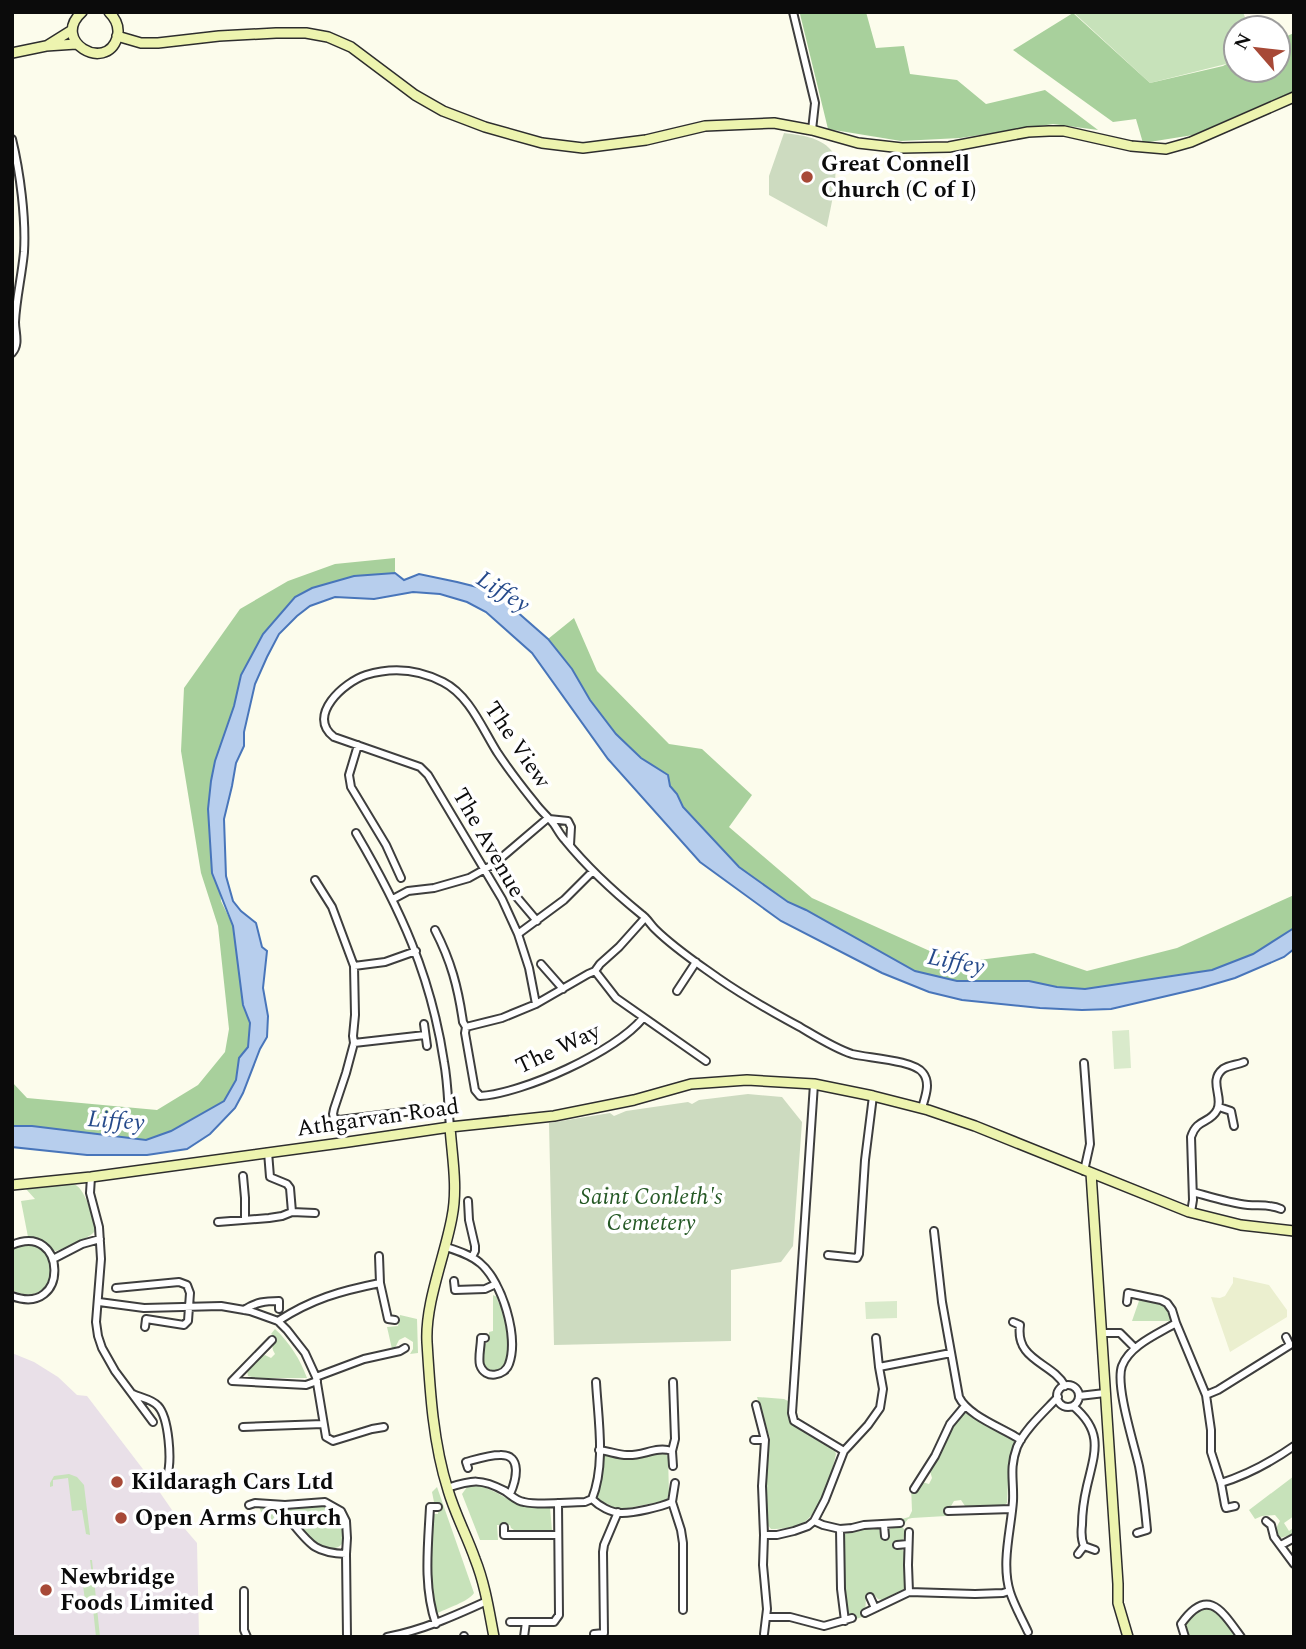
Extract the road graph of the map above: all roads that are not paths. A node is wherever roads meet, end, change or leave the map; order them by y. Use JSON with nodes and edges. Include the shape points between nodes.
{"nodes":[{"id":1,"x":109,"y":12,"type":"edge"},
{"id":2,"x":793,"y":12,"type":"edge"},
{"id":3,"x":80,"y":13,"type":"edge"},
{"id":4,"x":72,"y":30,"type":"junction"},
{"id":5,"x":117,"y":36,"type":"junction"},
{"id":6,"x":76,"y":44,"type":"junction"},
{"id":7,"x":46,"y":46,"type":"junction"},
{"id":8,"x":12,"y":53,"type":"edge"},
{"id":9,"x":1294,"y":97,"type":"edge"},
{"id":10,"x":812,"y":130,"type":"junction"},
{"id":11,"x":12,"y":139,"type":"edge"},
{"id":12,"x":15,"y":172,"type":"edge"},
{"id":13,"x":16,"y":287,"type":"edge"},
{"id":14,"x":12,"y":353,"type":"edge"},
{"id":15,"x":358,"y":745,"type":"junction"},
{"id":16,"x":549,"y":818,"type":"junction"},
{"id":17,"x":356,"y":833,"type":"dead end"},
{"id":18,"x":569,"y":845,"type":"junction"},
{"id":19,"x":406,"y":863,"type":"dead end"},
{"id":20,"x":397,"y":867,"type":"junction"},
{"id":21,"x":485,"y":869,"type":"junction"},
{"id":22,"x":593,"y":871,"type":"junction"},
{"id":23,"x":401,"y":878,"type":"dead end"},
{"id":24,"x":315,"y":880,"type":"dead end"},
{"id":25,"x":321,"y":888,"type":"junction"},
{"id":26,"x":312,"y":894,"type":"dead end"},
{"id":27,"x":515,"y":895,"type":"dead end"},
{"id":28,"x":393,"y":899,"type":"junction"},
{"id":29,"x":645,"y":918,"type":"junction"},
{"id":30,"x":537,"y":921,"type":"junction"},
{"id":31,"x":435,"y":930,"type":"dead end"},
{"id":32,"x":518,"y":934,"type":"junction"},
{"id":33,"x":441,"y":941,"type":"junction"},
{"id":34,"x":431,"y":945,"type":"dead end"},
{"id":35,"x":416,"y":951,"type":"junction"},
{"id":36,"x":696,"y":962,"type":"junction"},
{"id":37,"x":541,"y":964,"type":"dead end"},
{"id":38,"x":354,"y":965,"type":"junction"},
{"id":39,"x":595,"y":971,"type":"junction"},
{"id":40,"x":563,"y":989,"type":"junction"},
{"id":41,"x":677,"y":990,"type":"dead end"},
{"id":42,"x":536,"y":1004,"type":"junction"},
{"id":43,"x":643,"y":1018,"type":"junction"},
{"id":44,"x":424,"y":1024,"type":"dead end"},
{"id":45,"x":466,"y":1027,"type":"junction"},
{"id":46,"x":425,"y":1035,"type":"junction"},
{"id":47,"x":354,"y":1043,"type":"junction"},
{"id":48,"x":427,"y":1046,"type":"dead end"},
{"id":49,"x":691,"y":1051,"type":"junction"},
{"id":50,"x":686,"y":1059,"type":"dead end"},
{"id":51,"x":706,"y":1061,"type":"dead end"},
{"id":52,"x":1244,"y":1062,"type":"dead end"},
{"id":53,"x":1084,"y":1063,"type":"dead end"},
{"id":54,"x":814,"y":1084,"type":"junction"},
{"id":55,"x":873,"y":1096,"type":"junction"},
{"id":56,"x":1219,"y":1107,"type":"junction"},
{"id":57,"x":922,"y":1108,"type":"junction"},
{"id":58,"x":430,"y":1109,"type":"dead end"},
{"id":59,"x":381,"y":1115,"type":"junction"},
{"id":60,"x":383,"y":1126,"type":"dead end"},
{"id":61,"x":1234,"y":1126,"type":"dead end"},
{"id":62,"x":450,"y":1127,"type":"junction"},
{"id":63,"x":268,"y":1153,"type":"junction"},
{"id":64,"x":1087,"y":1172,"type":"junction"},
{"id":65,"x":91,"y":1177,"type":"junction"},
{"id":66,"x":245,"y":1179,"type":"dead end"},
{"id":67,"x":12,"y":1185,"type":"edge"},
{"id":68,"x":1193,"y":1192,"type":"junction"},
{"id":69,"x":468,"y":1201,"type":"dead end"},
{"id":70,"x":1281,"y":1209,"type":"dead end"},
{"id":71,"x":292,"y":1212,"type":"junction"},
{"id":72,"x":1191,"y":1212,"type":"junction"},
{"id":73,"x":315,"y":1213,"type":"dead end"},
{"id":74,"x":245,"y":1219,"type":"junction"},
{"id":75,"x":218,"y":1222,"type":"dead end"},
{"id":76,"x":934,"y":1231,"type":"dead end"},
{"id":77,"x":1294,"y":1231,"type":"edge"},
{"id":78,"x":100,"y":1239,"type":"junction"},
{"id":79,"x":12,"y":1245,"type":"edge"},
{"id":80,"x":446,"y":1247,"type":"junction"},
{"id":81,"x":935,"y":1248,"type":"junction"},
{"id":82,"x":926,"y":1249,"type":"dead end"},
{"id":83,"x":379,"y":1255,"type":"dead end"},
{"id":84,"x":828,"y":1255,"type":"dead end"},
{"id":85,"x":472,"y":1257,"type":"junction"},
{"id":86,"x":53,"y":1259,"type":"junction"},
{"id":87,"x":454,"y":1281,"type":"dead end"},
{"id":88,"x":380,"y":1283,"type":"junction"},
{"id":89,"x":496,"y":1284,"type":"junction"},
{"id":90,"x":128,"y":1287,"type":"junction"},
{"id":91,"x":116,"y":1288,"type":"dead end"},
{"id":92,"x":12,"y":1296,"type":"edge"},
{"id":93,"x":128,"y":1297,"type":"dead end"},
{"id":94,"x":1127,"y":1301,"type":"dead end"},
{"id":95,"x":99,"y":1302,"type":"junction"},
{"id":96,"x":188,"y":1307,"type":"junction"},
{"id":97,"x":279,"y":1309,"type":"dead end"},
{"id":98,"x":244,"y":1310,"type":"junction"},
{"id":99,"x":395,"y":1320,"type":"dead end"},
{"id":100,"x":278,"y":1321,"type":"junction"},
{"id":101,"x":1029,"y":1321,"type":"dead end"},
{"id":102,"x":1013,"y":1322,"type":"dead end"},
{"id":103,"x":1176,"y":1323,"type":"junction"},
{"id":104,"x":1020,"y":1325,"type":"junction"},
{"id":105,"x":145,"y":1327,"type":"dead end"},
{"id":106,"x":1102,"y":1333,"type":"junction"},
{"id":107,"x":1286,"y":1337,"type":"dead end"},
{"id":108,"x":485,"y":1338,"type":"dead end"},
{"id":109,"x":876,"y":1338,"type":"dead end"},
{"id":110,"x":272,"y":1340,"type":"dead end"},
{"id":111,"x":264,"y":1347,"type":"junction"},
{"id":112,"x":405,"y":1348,"type":"dead end"},
{"id":113,"x":1135,"y":1348,"type":"junction"},
{"id":114,"x":951,"y":1353,"type":"junction"},
{"id":115,"x":272,"y":1354,"type":"dead end"},
{"id":116,"x":878,"y":1367,"type":"junction"},
{"id":117,"x":316,"y":1379,"type":"junction"},
{"id":118,"x":596,"y":1382,"type":"dead end"},
{"id":119,"x":673,"y":1382,"type":"dead end"},
{"id":120,"x":1065,"y":1386,"type":"junction"},
{"id":121,"x":793,"y":1392,"type":"junction"},
{"id":122,"x":803,"y":1393,"type":"dead end"},
{"id":123,"x":1105,"y":1393,"type":"junction"},
{"id":124,"x":131,"y":1394,"type":"junction"},
{"id":125,"x":1206,"y":1395,"type":"junction"},
{"id":126,"x":1079,"y":1396,"type":"junction"},
{"id":127,"x":1058,"y":1397,"type":"junction"},
{"id":128,"x":756,"y":1405,"type":"dead end"},
{"id":129,"x":965,"y":1406,"type":"junction"},
{"id":130,"x":1073,"y":1406,"type":"junction"},
{"id":131,"x":153,"y":1422,"type":"dead end"},
{"id":132,"x":323,"y":1424,"type":"junction"},
{"id":133,"x":243,"y":1427,"type":"dead end"},
{"id":134,"x":384,"y":1427,"type":"dead end"},
{"id":135,"x":754,"y":1440,"type":"dead end"},
{"id":136,"x":765,"y":1440,"type":"junction"},
{"id":137,"x":1021,"y":1440,"type":"junction"},
{"id":138,"x":1294,"y":1446,"type":"edge"},
{"id":139,"x":599,"y":1450,"type":"junction"},
{"id":140,"x":672,"y":1451,"type":"junction"},
{"id":141,"x":844,"y":1451,"type":"junction"},
{"id":142,"x":673,"y":1466,"type":"dead end"},
{"id":143,"x":468,"y":1468,"type":"dead end"},
{"id":144,"x":923,"y":1477,"type":"junction"},
{"id":145,"x":930,"y":1482,"type":"dead end"},
{"id":146,"x":675,"y":1483,"type":"dead end"},
{"id":147,"x":1221,"y":1483,"type":"junction"},
{"id":148,"x":162,"y":1486,"type":"dead end"},
{"id":149,"x":447,"y":1488,"type":"junction"},
{"id":150,"x":914,"y":1489,"type":"dead end"},
{"id":151,"x":510,"y":1494,"type":"junction"},
{"id":152,"x":592,"y":1500,"type":"junction"},
{"id":153,"x":672,"y":1502,"type":"junction"},
{"id":154,"x":958,"y":1502,"type":"dead end"},
{"id":155,"x":558,"y":1503,"type":"junction"},
{"id":156,"x":249,"y":1506,"type":"dead end"},
{"id":157,"x":1235,"y":1506,"type":"dead end"},
{"id":158,"x":438,"y":1507,"type":"dead end"},
{"id":159,"x":1012,"y":1510,"type":"junction"},
{"id":160,"x":948,"y":1511,"type":"dead end"},
{"id":161,"x":958,"y":1511,"type":"junction"},
{"id":162,"x":618,"y":1512,"type":"junction"},
{"id":163,"x":814,"y":1521,"type":"junction"},
{"id":164,"x":1271,"y":1522,"type":"dead end"},
{"id":165,"x":900,"y":1523,"type":"dead end"},
{"id":166,"x":295,"y":1525,"type":"dead end"},
{"id":167,"x":884,"y":1525,"type":"junction"},
{"id":168,"x":504,"y":1527,"type":"dead end"},
{"id":169,"x":840,"y":1529,"type":"junction"},
{"id":170,"x":909,"y":1532,"type":"dead end"},
{"id":171,"x":1136,"y":1533,"type":"dead end"},
{"id":172,"x":558,"y":1535,"type":"junction"},
{"id":173,"x":764,"y":1535,"type":"junction"},
{"id":174,"x":885,"y":1536,"type":"dead end"},
{"id":175,"x":1294,"y":1538,"type":"edge"},
{"id":176,"x":908,"y":1544,"type":"junction"},
{"id":177,"x":897,"y":1545,"type":"dead end"},
{"id":178,"x":1281,"y":1545,"type":"junction"},
{"id":179,"x":1084,"y":1546,"type":"junction"},
{"id":180,"x":1095,"y":1550,"type":"dead end"},
{"id":181,"x":346,"y":1554,"type":"junction"},
{"id":182,"x":1078,"y":1554,"type":"dead end"},
{"id":183,"x":1294,"y":1564,"type":"edge"},
{"id":184,"x":244,"y":1591,"type":"dead end"},
{"id":185,"x":1009,"y":1591,"type":"junction"},
{"id":186,"x":909,"y":1592,"type":"junction"},
{"id":187,"x":870,"y":1597,"type":"dead end"},
{"id":188,"x":487,"y":1601,"type":"junction"},
{"id":189,"x":875,"y":1608,"type":"junction"},
{"id":190,"x":683,"y":1610,"type":"dead end"},
{"id":191,"x":865,"y":1613,"type":"dead end"},
{"id":192,"x":767,"y":1618,"type":"junction"},
{"id":193,"x":510,"y":1622,"type":"dead end"},
{"id":194,"x":526,"y":1622,"type":"junction"},
{"id":195,"x":436,"y":1624,"type":"junction"},
{"id":196,"x":1027,"y":1632,"type":"dead end"},
{"id":197,"x":594,"y":1634,"type":"dead end"},
{"id":198,"x":764,"y":1634,"type":"dead end"},
{"id":199,"x":399,"y":1636,"type":"edge"},
{"id":200,"x":247,"y":1637,"type":"edge"},
{"id":201,"x":347,"y":1637,"type":"edge"},
{"id":202,"x":387,"y":1637,"type":"edge"},
{"id":203,"x":494,"y":1637,"type":"edge"},
{"id":204,"x":524,"y":1637,"type":"edge"},
{"id":205,"x":1128,"y":1637,"type":"edge"},
{"id":206,"x":1185,"y":1637,"type":"edge"},
{"id":207,"x":1241,"y":1637,"type":"edge"}],
"edges":[{"from":1,"to":5,"type":"street","via":[[117,23]]},
{"from":2,"to":10,"type":"street","via":[[816,103]]},
{"from":3,"to":4,"type":"street"},
{"from":4,"to":6,"type":"street"},
{"from":4,"to":7,"type":"street"},
{"from":5,"to":6,"type":"street","via":[[109,49],[96,54]]},
{"from":5,"to":10,"type":"street","via":[[141,43],[276,33],[328,37],[351,47],[443,111],[542,143],[583,148],[705,126],[774,123]]},
{"from":6,"to":7,"type":"street"},
{"from":7,"to":8,"type":"street"},
{"from":9,"to":10,"type":"street","via":[[1166,149],[1064,131],[1028,132],[949,147],[902,148],[858,144]]},
{"from":11,"to":12,"type":"street"},
{"from":12,"to":13,"type":"street","via":[[23,211],[24,251]]},
{"from":13,"to":14,"type":"street","via":[[17,342]]},
{"from":15,"to":16,"type":"street","name":"The View","via":[[334,737],[326,729],[327,709],[337,692],[376,673],[405,670],[427,675],[447,684],[466,702],[499,755]]},
{"from":15,"to":20,"type":"street","via":[[349,775],[351,787]]},
{"from":15,"to":21,"type":"street","name":"The Avenue","via":[[424,770]]},
{"from":16,"to":18,"type":"street","name":"The View"},
{"from":16,"to":18,"type":"street","via":[[568,821]]},
{"from":16,"to":21,"type":"street"},
{"from":17,"to":28,"type":"street"},
{"from":18,"to":22,"type":"street","name":"The View"},
{"from":19,"to":20,"type":"street"},
{"from":20,"to":23,"type":"street"},
{"from":21,"to":28,"type":"street","via":[[451,884],[408,891]]},
{"from":21,"to":32,"type":"street","name":"The Avenue"},
{"from":22,"to":29,"type":"street","name":"The View"},
{"from":22,"to":30,"type":"street"},
{"from":24,"to":25,"type":"street"},
{"from":25,"to":26,"type":"street"},
{"from":25,"to":38,"type":"street"},
{"from":27,"to":30,"type":"street"},
{"from":28,"to":35,"type":"street"},
{"from":29,"to":36,"type":"street","name":"The View"},
{"from":29,"to":39,"type":"street"},
{"from":30,"to":32,"type":"street"},
{"from":31,"to":33,"type":"street"},
{"from":32,"to":42,"type":"street","name":"The Avenue"},
{"from":33,"to":34,"type":"street"},
{"from":33,"to":45,"type":"street"},
{"from":35,"to":38,"type":"street","via":[[385,962]]},
{"from":35,"to":62,"type":"street","via":[[445,1065]]},
{"from":36,"to":41,"type":"street"},
{"from":36,"to":57,"type":"street","name":"The View","via":[[831,1045],[920,1069],[927,1087]]},
{"from":37,"to":40,"type":"street"},
{"from":38,"to":47,"type":"street"},
{"from":39,"to":40,"type":"street"},
{"from":39,"to":43,"type":"street","via":[[616,998]]},
{"from":40,"to":42,"type":"street"},
{"from":42,"to":45,"type":"street"},
{"from":43,"to":45,"type":"street","name":"The Way","via":[[626,1034],[550,1077],[480,1096],[472,1078]]},
{"from":43,"to":49,"type":"street"},
{"from":44,"to":46,"type":"street"},
{"from":46,"to":47,"type":"street"},
{"from":46,"to":48,"type":"street"},
{"from":47,"to":59,"type":"street","via":[[334,1118]]},
{"from":49,"to":50,"type":"street"},
{"from":49,"to":51,"type":"street"},
{"from":52,"to":56,"type":"street","via":[[1219,1074]]},
{"from":53,"to":64,"type":"street","via":[[1090,1144]]},
{"from":54,"to":55,"type":"street","name":"Athgarvan Road"},
{"from":54,"to":62,"type":"street","name":"Athgarvan Road","via":[[747,1080],[691,1084],[555,1116]]},
{"from":54,"to":121,"type":"street"},
{"from":55,"to":57,"type":"street","name":"Athgarvan Road"},
{"from":55,"to":84,"type":"street","via":[[859,1254],[857,1258]]},
{"from":56,"to":61,"type":"street","via":[[1231,1111]]},
{"from":56,"to":68,"type":"street","via":[[1199,1123],[1191,1137]]},
{"from":57,"to":64,"type":"street","name":"Athgarvan Road"},
{"from":58,"to":59,"type":"street"},
{"from":59,"to":60,"type":"street"},
{"from":62,"to":63,"type":"street","name":"Athgarvan Road"},
{"from":62,"to":80,"type":"street","via":[[455,1192]]},
{"from":63,"to":65,"type":"street","name":"Athgarvan Road"},
{"from":63,"to":71,"type":"street","via":[[270,1177],[290,1188]]},
{"from":64,"to":72,"type":"street","name":"Athgarvan Road"},
{"from":64,"to":106,"type":"street"},
{"from":65,"to":67,"type":"street","name":"Athgarvan Road"},
{"from":65,"to":78,"type":"street"},
{"from":66,"to":74,"type":"street"},
{"from":68,"to":70,"type":"street"},
{"from":68,"to":72,"type":"street"},
{"from":69,"to":85,"type":"street","via":[[475,1246]]},
{"from":71,"to":73,"type":"street"},
{"from":71,"to":74,"type":"street"},
{"from":72,"to":77,"type":"street","name":"Athgarvan Road","via":[[1241,1226]]},
{"from":74,"to":75,"type":"street"},
{"from":76,"to":81,"type":"street"},
{"from":78,"to":86,"type":"street"},
{"from":78,"to":95,"type":"street"},
{"from":79,"to":86,"type":"street","via":[[32,1241],[45,1247]]},
{"from":80,"to":85,"type":"street"},
{"from":80,"to":149,"type":"street","via":[[427,1338],[431,1403]]},
{"from":81,"to":82,"type":"street"},
{"from":81,"to":114,"type":"street"},
{"from":83,"to":88,"type":"street"},
{"from":85,"to":89,"type":"street"},
{"from":86,"to":92,"type":"street","via":[[55,1275],[47,1291],[30,1299]]},
{"from":87,"to":89,"type":"street","via":[[455,1290]]},
{"from":88,"to":99,"type":"street","via":[[388,1319]]},
{"from":88,"to":100,"type":"street","via":[[326,1296]]},
{"from":89,"to":108,"type":"street","via":[[511,1339],[509,1366],[500,1375],[484,1371],[480,1365],[481,1338]]},
{"from":90,"to":91,"type":"street"},
{"from":90,"to":93,"type":"street"},
{"from":90,"to":96,"type":"street","via":[[185,1283],[190,1293]]},
{"from":94,"to":103,"type":"street","via":[[1128,1293],[1161,1300],[1172,1310]]},
{"from":95,"to":96,"type":"street"},
{"from":95,"to":124,"type":"street","via":[[96,1322],[102,1348]]},
{"from":96,"to":98,"type":"street"},
{"from":96,"to":105,"type":"street","via":[[184,1325],[146,1319]]},
{"from":97,"to":98,"type":"street","via":[[279,1301],[261,1301]]},
{"from":98,"to":100,"type":"street"},
{"from":100,"to":117,"type":"street","via":[[298,1344]]},
{"from":101,"to":104,"type":"street"},
{"from":102,"to":104,"type":"street"},
{"from":103,"to":113,"type":"street"},
{"from":103,"to":125,"type":"street"},
{"from":104,"to":120,"type":"street","via":[[1024,1349]]},
{"from":106,"to":113,"type":"street","via":[[1120,1333]]},
{"from":106,"to":123,"type":"street"},
{"from":107,"to":125,"type":"street","via":[[1290,1345]]},
{"from":109,"to":116,"type":"street"},
{"from":110,"to":111,"type":"street"},
{"from":111,"to":115,"type":"street"},
{"from":111,"to":117,"type":"street","via":[[232,1381],[306,1385]]},
{"from":112,"to":117,"type":"street"},
{"from":113,"to":171,"type":"street","via":[[1121,1374],[1147,1530]]},
{"from":114,"to":116,"type":"street"},
{"from":114,"to":129,"type":"street","via":[[956,1389]]},
{"from":116,"to":141,"type":"street","via":[[883,1389],[880,1408]]},
{"from":117,"to":132,"type":"street"},
{"from":118,"to":139,"type":"street"},
{"from":119,"to":140,"type":"street"},
{"from":120,"to":126,"type":"street","via":[[1074,1388]]},
{"from":120,"to":127,"type":"street"},
{"from":121,"to":122,"type":"street"},
{"from":121,"to":141,"type":"street","via":[[794,1421]]},
{"from":123,"to":126,"type":"street"},
{"from":123,"to":205,"type":"street","via":[[1118,1603]]},
{"from":124,"to":131,"type":"street"},
{"from":124,"to":148,"type":"street","via":[[154,1402],[164,1417],[169,1464]]},
{"from":125,"to":147,"type":"street","via":[[1212,1452]]},
{"from":126,"to":130,"type":"street"},
{"from":127,"to":130,"type":"street","via":[[1063,1405]]},
{"from":127,"to":137,"type":"street"},
{"from":128,"to":136,"type":"street"},
{"from":129,"to":137,"type":"street"},
{"from":129,"to":144,"type":"street","via":[[944,1433]]},
{"from":130,"to":179,"type":"street","via":[[1089,1423],[1095,1441],[1082,1516]]},
{"from":132,"to":133,"type":"street"},
{"from":132,"to":134,"type":"street","via":[[326,1437],[333,1441]]},
{"from":135,"to":136,"type":"street"},
{"from":136,"to":173,"type":"street"},
{"from":137,"to":159,"type":"street","via":[[1012,1464]]},
{"from":138,"to":147,"type":"street"},
{"from":139,"to":140,"type":"street","via":[[625,1455]]},
{"from":139,"to":152,"type":"street"},
{"from":140,"to":142,"type":"street"},
{"from":141,"to":163,"type":"street"},
{"from":143,"to":151,"type":"street","via":[[466,1462],[509,1456],[517,1477]]},
{"from":144,"to":145,"type":"street"},
{"from":144,"to":150,"type":"street"},
{"from":146,"to":153,"type":"street"},
{"from":147,"to":157,"type":"street","via":[[1226,1508]]},
{"from":149,"to":151,"type":"street","via":[[480,1481]]},
{"from":149,"to":188,"type":"street"},
{"from":151,"to":155,"type":"street","via":[[528,1503]]},
{"from":152,"to":155,"type":"street"},
{"from":152,"to":162,"type":"street"},
{"from":153,"to":162,"type":"street"},
{"from":153,"to":190,"type":"street","via":[[683,1543]]},
{"from":154,"to":161,"type":"street"},
{"from":155,"to":172,"type":"street"},
{"from":156,"to":181,"type":"street","via":[[332,1505],[346,1521]]},
{"from":158,"to":195,"type":"street","via":[[430,1507],[428,1577],[428,1599]]},
{"from":159,"to":161,"type":"street"},
{"from":159,"to":185,"type":"street"},
{"from":160,"to":161,"type":"street"},
{"from":162,"to":197,"type":"street","via":[[603,1552],[604,1633]]},
{"from":163,"to":169,"type":"street"},
{"from":163,"to":173,"type":"street","via":[[794,1531]]},
{"from":164,"to":178,"type":"street"},
{"from":165,"to":167,"type":"street"},
{"from":166,"to":181,"type":"street","via":[[316,1548]]},
{"from":167,"to":169,"type":"street"},
{"from":167,"to":174,"type":"street"},
{"from":168,"to":172,"type":"street","via":[[504,1535]]},
{"from":169,"to":192,"type":"street","via":[[841,1589],[849,1620],[824,1626],[790,1617]]},
{"from":170,"to":176,"type":"street"},
{"from":172,"to":194,"type":"street","via":[[559,1615],[554,1622]]},
{"from":173,"to":192,"type":"street"},
{"from":175,"to":178,"type":"street"},
{"from":176,"to":177,"type":"street"},
{"from":176,"to":186,"type":"street"},
{"from":178,"to":183,"type":"street"},
{"from":179,"to":180,"type":"street"},
{"from":179,"to":182,"type":"street"},
{"from":181,"to":201,"type":"street"},
{"from":184,"to":200,"type":"street"},
{"from":185,"to":186,"type":"street"},
{"from":185,"to":196,"type":"street"},
{"from":186,"to":189,"type":"street"},
{"from":187,"to":189,"type":"street"},
{"from":188,"to":195,"type":"street"},
{"from":188,"to":203,"type":"street"},
{"from":189,"to":191,"type":"street"},
{"from":192,"to":198,"type":"street"},
{"from":193,"to":194,"type":"street"},
{"from":194,"to":204,"type":"street"},
{"from":195,"to":199,"type":"street"},
{"from":199,"to":202,"type":"street"},
{"from":206,"to":207,"type":"street","via":[[1181,1624],[1203,1605],[1220,1609]]}]}
